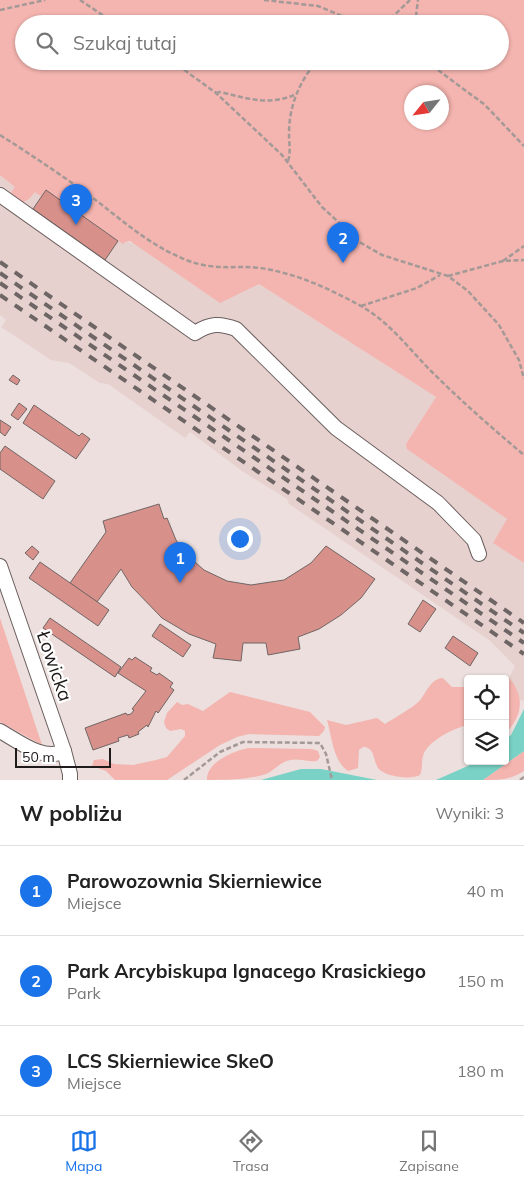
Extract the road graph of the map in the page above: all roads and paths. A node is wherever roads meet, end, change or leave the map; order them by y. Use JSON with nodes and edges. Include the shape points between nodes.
{"nodes":[{"id":1,"x":45,"y":0,"type":"edge"},
{"id":2,"x":80,"y":0,"type":"edge"},
{"id":3,"x":264,"y":0,"type":"edge"},
{"id":4,"x":410,"y":0,"type":"edge"},
{"id":5,"x":418,"y":0,"type":"edge"},
{"id":6,"x":0,"y":10,"type":"edge"},
{"id":7,"x":102,"y":15,"type":"edge"},
{"id":8,"x":340,"y":15,"type":"edge"},
{"id":9,"x":394,"y":15,"type":"edge"},
{"id":10,"x":416,"y":15,"type":"edge"},
{"id":11,"x":184,"y":70,"type":"edge"},
{"id":12,"x":309,"y":70,"type":"edge"},
{"id":13,"x":438,"y":70,"type":"edge"},
{"id":14,"x":216,"y":93,"type":"junction"},
{"id":15,"x":295,"y":95,"type":"junction"},
{"id":16,"x":0,"y":135,"type":"edge"},
{"id":17,"x":524,"y":146,"type":"edge"},
{"id":18,"x":288,"y":161,"type":"junction"},
{"id":19,"x":0,"y":194,"type":"edge"},
{"id":20,"x":524,"y":246,"type":"edge"},
{"id":21,"x":524,"y":260,"type":"edge"},
{"id":22,"x":503,"y":261,"type":"junction"},
{"id":23,"x":440,"y":274,"type":"junction"},
{"id":24,"x":448,"y":276,"type":"junction"},
{"id":25,"x":360,"y":306,"type":"junction"},
{"id":26,"x":524,"y":379,"type":"edge"},
{"id":27,"x":524,"y":455,"type":"edge"},
{"id":28,"x":479,"y":554,"type":"dead end"},
{"id":29,"x":0,"y":566,"type":"edge"},
{"id":30,"x":0,"y":731,"type":"edge"},
{"id":31,"x":64,"y":751,"type":"junction"},
{"id":32,"x":524,"y":777,"type":"edge"},
{"id":33,"x":70,"y":780,"type":"edge"},
{"id":34,"x":184,"y":780,"type":"edge"},
{"id":35,"x":332,"y":780,"type":"edge"},
{"id":36,"x":520,"y":780,"type":"edge"}],
"edges":[{"from":1,"to":6,"type":"path"},
{"from":2,"to":7,"type":"path"},
{"from":3,"to":8,"type":"path","via":[[318,6]]},
{"from":4,"to":9,"type":"path"},
{"from":5,"to":10,"type":"path"},
{"from":11,"to":14,"type":"path"},
{"from":12,"to":15,"type":"path"},
{"from":13,"to":17,"type":"path","via":[[485,105]]},
{"from":14,"to":15,"type":"path","via":[[274,102]]},
{"from":14,"to":18,"type":"path"},
{"from":15,"to":18,"type":"path"},
{"from":16,"to":25,"type":"path","via":[[125,224],[172,253],[209,266],[282,272],[307,280]]},
{"from":18,"to":23,"type":"path","via":[[322,207],[361,243],[382,255]]},
{"from":19,"to":28,"type":"street","via":[[195,333],[216,324],[236,329],[336,428],[438,503],[474,540]]},
{"from":20,"to":22,"type":"path"},
{"from":21,"to":22,"type":"path"},
{"from":22,"to":24,"type":"path"},
{"from":23,"to":24,"type":"path"},
{"from":23,"to":25,"type":"path","via":[[422,286]]},
{"from":24,"to":26,"type":"path","via":[[468,291],[499,324],[519,360]]},
{"from":25,"to":27,"type":"path","via":[[404,341],[461,400]]},
{"from":29,"to":31,"type":"street","name":"Łowicka"},
{"from":30,"to":31,"type":"street","via":[[45,754],[56,755]]},
{"from":31,"to":33,"type":"street","name":"Łowicka"},
{"from":32,"to":36,"type":"path"},
{"from":34,"to":35,"type":"path","via":[[220,752],[243,742],[320,743]]}]}
